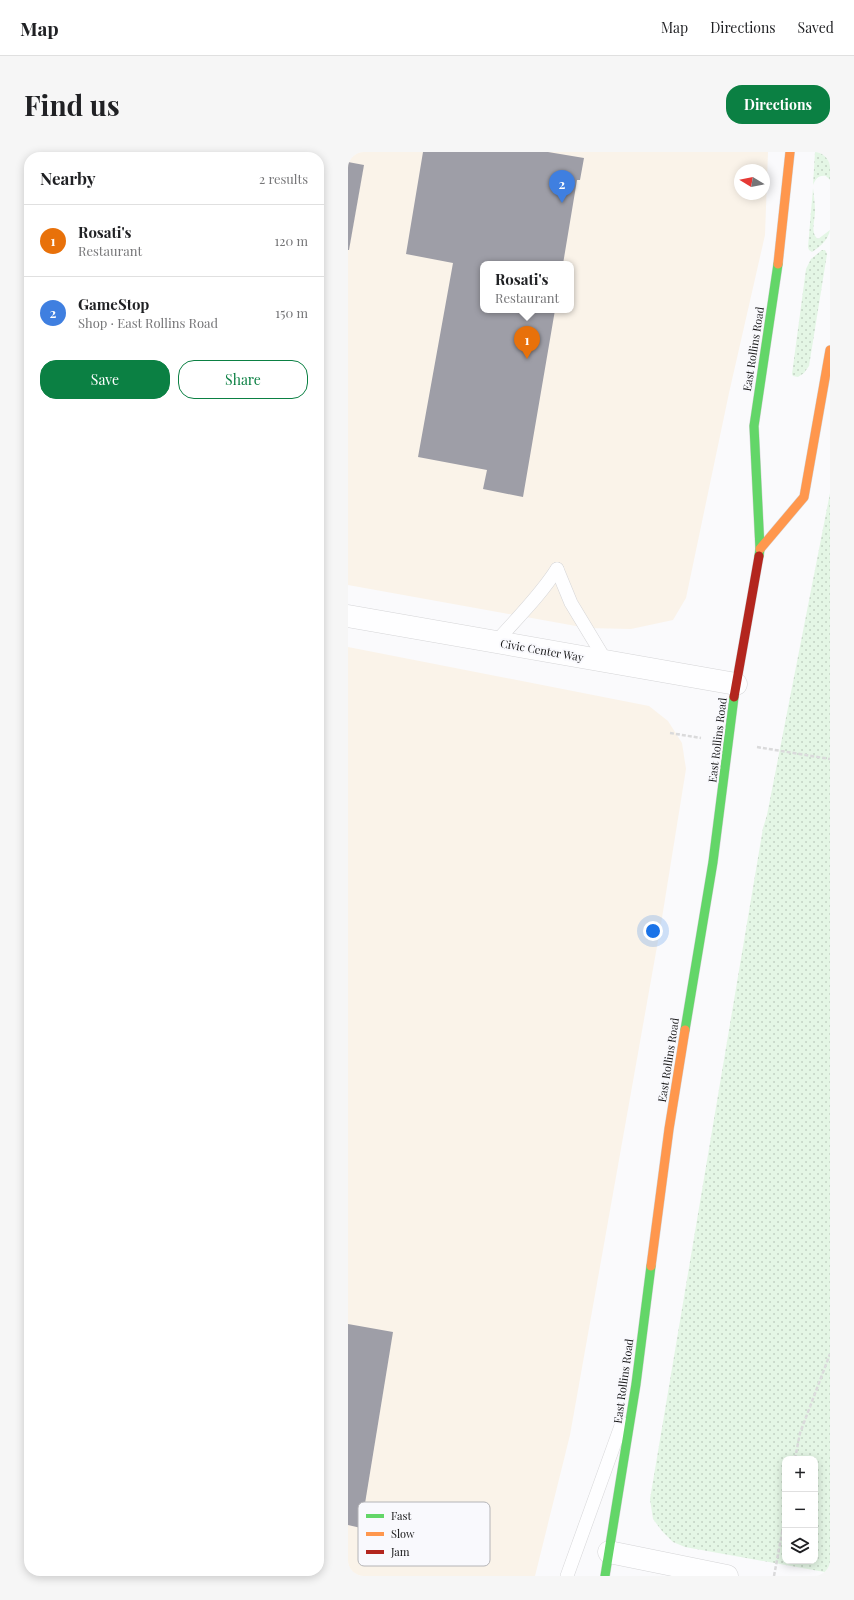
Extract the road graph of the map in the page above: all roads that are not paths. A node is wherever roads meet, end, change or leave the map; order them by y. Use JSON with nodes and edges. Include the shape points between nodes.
{"nodes":[{"id":1,"x":790,"y":152,"type":"edge"},
{"id":2,"x":830,"y":350,"type":"edge"},
{"id":3,"x":760,"y":549,"type":"junction"},
{"id":4,"x":348,"y":616,"type":"edge"},
{"id":5,"x":496,"y":642,"type":"junction"},
{"id":6,"x":606,"y":661,"type":"junction"},
{"id":7,"x":736,"y":684,"type":"junction"},
{"id":8,"x":636,"y":1384,"type":"junction"},
{"id":9,"x":609,"y":1552,"type":"junction"},
{"id":10,"x":567,"y":1576,"type":"edge"},
{"id":11,"x":605,"y":1576,"type":"edge"},
{"id":12,"x":727,"y":1576,"type":"edge"}],
"edges":[{"from":1,"to":3,"type":"main road","name":"East Rollins Road","via":[[777,276],[754,426]]},
{"from":2,"to":3,"type":"main road","via":[[804,497]]},
{"from":3,"to":7,"type":"main road","name":"East Rollins Road"},
{"from":4,"to":5,"type":"street","name":"Civic Center Way"},
{"from":5,"to":6,"type":"street","name":"Civic Center Way"},
{"from":5,"to":6,"type":"lane","via":[[534,601],[557,569],[571,603]]},
{"from":6,"to":7,"type":"street","name":"Civic Center Way"},
{"from":7,"to":8,"type":"main road","name":"East Rollins Road","via":[[713,862],[669,1129]]},
{"from":8,"to":9,"type":"main road","name":"East Rollins Road"},
{"from":8,"to":10,"type":"lane"},
{"from":9,"to":11,"type":"main road","name":"East Rollins Road"},
{"from":9,"to":12,"type":"street"}]}
